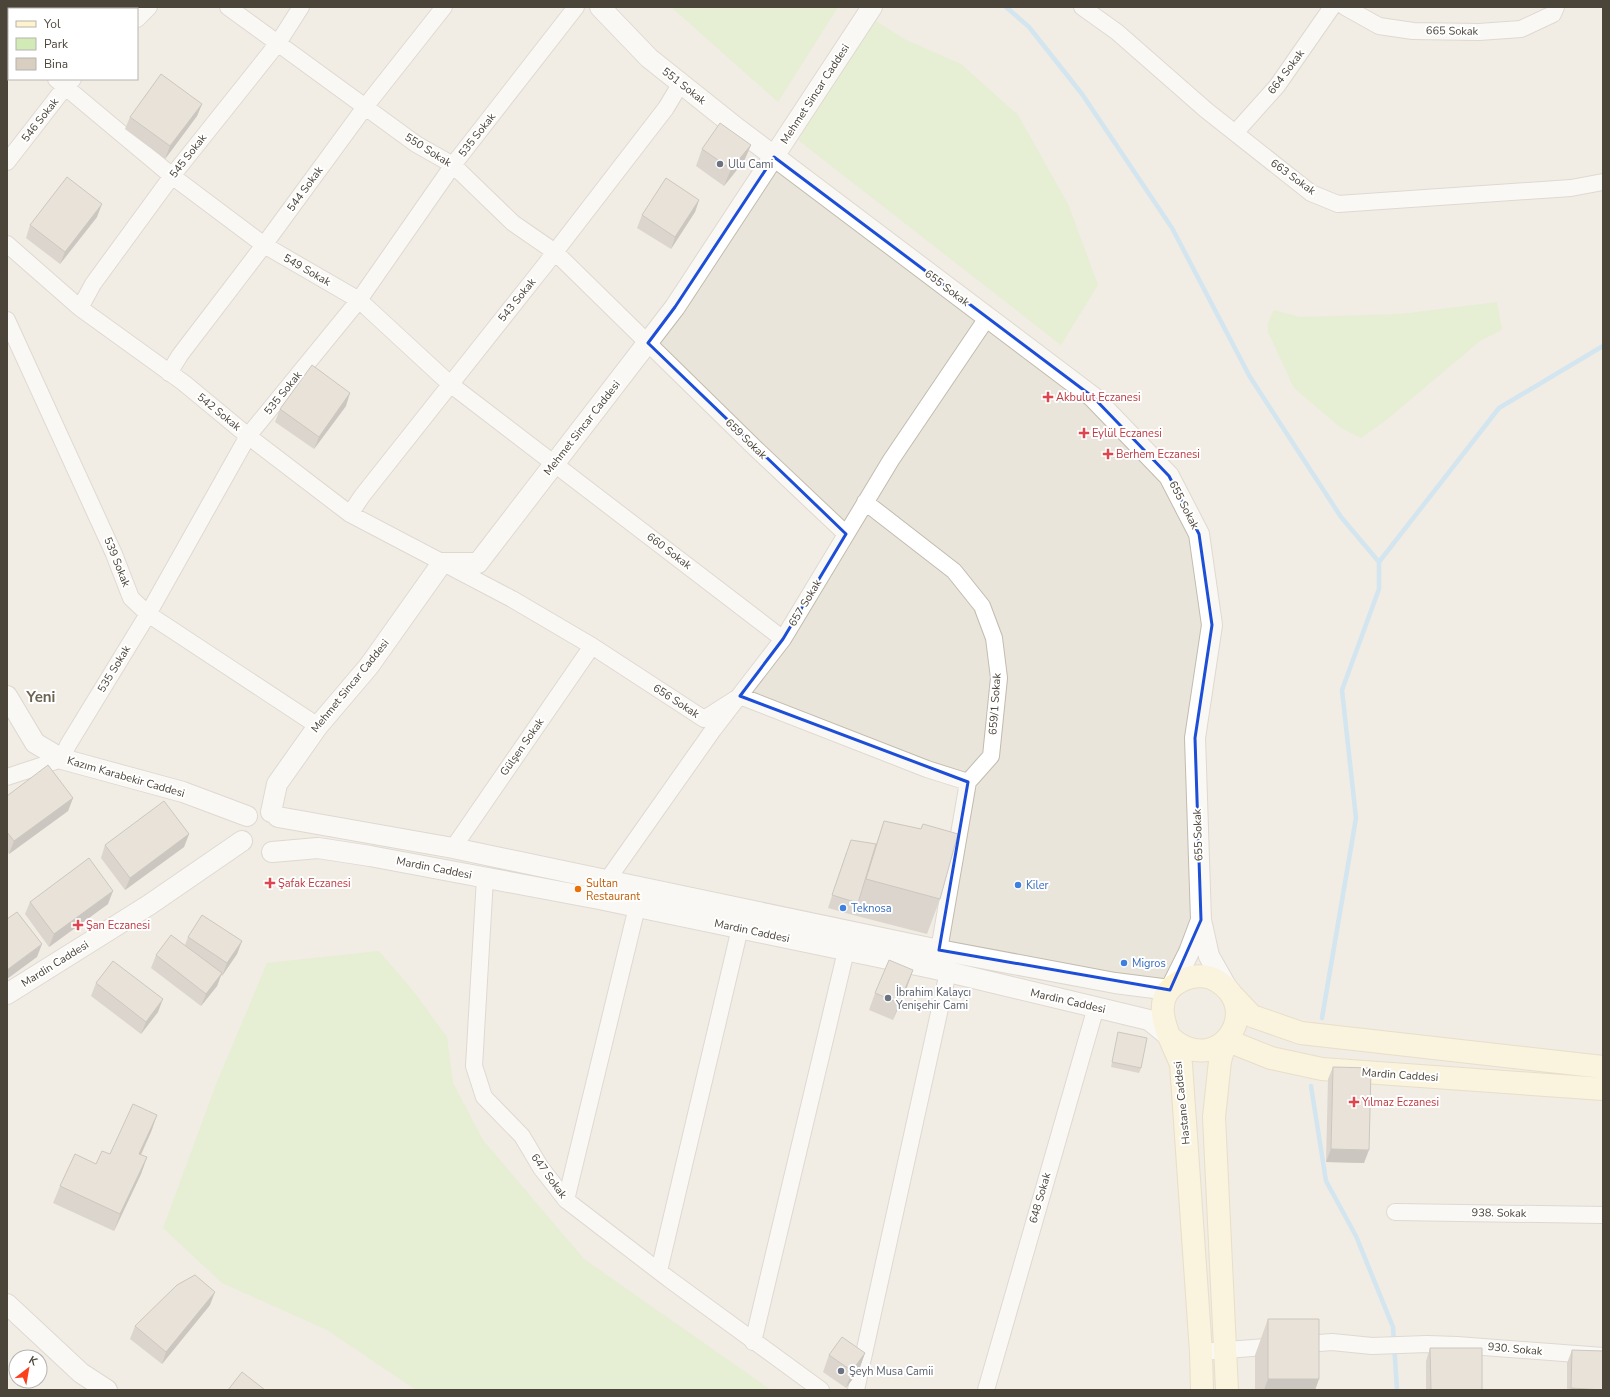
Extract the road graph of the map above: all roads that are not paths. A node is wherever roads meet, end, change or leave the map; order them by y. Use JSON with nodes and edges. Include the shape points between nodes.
{"nodes":[{"id":1,"x":149,"y":7,"type":"edge"},
{"id":2,"x":228,"y":7,"type":"edge"},
{"id":3,"x":444,"y":7,"type":"edge"},
{"id":4,"x":576,"y":7,"type":"edge"},
{"id":5,"x":600,"y":7,"type":"edge"},
{"id":6,"x":872,"y":7,"type":"edge"},
{"id":7,"x":1082,"y":7,"type":"edge"},
{"id":8,"x":1332,"y":7,"type":"edge"},
{"id":9,"x":1345,"y":7,"type":"edge"},
{"id":10,"x":1556,"y":7,"type":"edge"},
{"id":11,"x":299,"y":9,"type":"edge"},
{"id":12,"x":138,"y":18,"type":"edge"},
{"id":13,"x":278,"y":43,"type":"junction"},
{"id":14,"x":65,"y":81,"type":"edge"},
{"id":15,"x":681,"y":83,"type":"junction"},
{"id":16,"x":364,"y":107,"type":"junction"},
{"id":17,"x":1235,"y":133,"type":"junction"},
{"id":18,"x":774,"y":157,"type":"junction"},
{"id":19,"x":7,"y":162,"type":"edge"},
{"id":20,"x":453,"y":165,"type":"junction"},
{"id":21,"x":172,"y":176,"type":"junction"},
{"id":22,"x":1603,"y":182,"type":"edge"},
{"id":23,"x":7,"y":244,"type":"edge"},
{"id":24,"x":264,"y":245,"type":"junction"},
{"id":25,"x":556,"y":252,"type":"junction"},
{"id":26,"x":359,"y":300,"type":"junction"},
{"id":27,"x":80,"y":308,"type":"junction"},
{"id":28,"x":987,"y":318,"type":"junction"},
{"id":29,"x":7,"y":320,"type":"edge"},
{"id":30,"x":648,"y":343,"type":"junction"},
{"id":31,"x":169,"y":373,"type":"junction"},
{"id":32,"x":450,"y":384,"type":"junction"},
{"id":33,"x":248,"y":436,"type":"junction"},
{"id":34,"x":555,"y":463,"type":"junction"},
{"id":35,"x":865,"y":502,"type":"junction"},
{"id":36,"x":350,"y":514,"type":"junction"},
{"id":37,"x":846,"y":534,"type":"junction"},
{"id":38,"x":442,"y":563,"type":"junction"},
{"id":39,"x":148,"y":614,"type":"junction"},
{"id":40,"x":784,"y":639,"type":"junction"},
{"id":41,"x":592,"y":646,"type":"junction"},
{"id":42,"x":7,"y":696,"type":"edge"},
{"id":43,"x":740,"y":696,"type":"junction"},
{"id":44,"x":318,"y":726,"type":"junction"},
{"id":45,"x":62,"y":759,"type":"junction"},
{"id":46,"x":7,"y":777,"type":"edge"},
{"id":47,"x":968,"y":782,"type":"junction"},
{"id":48,"x":274,"y":815,"type":"junction"},
{"id":49,"x":247,"y":816,"type":"junction"},
{"id":50,"x":242,"y":841,"type":"junction"},
{"id":51,"x":453,"y":848,"type":"junction"},
{"id":52,"x":272,"y":852,"type":"junction"},
{"id":53,"x":485,"y":878,"type":"junction"},
{"id":54,"x":608,"y":879,"type":"junction"},
{"id":55,"x":637,"y":907,"type":"junction"},
{"id":56,"x":1201,"y":920,"type":"junction"},
{"id":57,"x":740,"y":928,"type":"junction"},
{"id":58,"x":939,"y":950,"type":"junction"},
{"id":59,"x":846,"y":951,"type":"junction"},
{"id":60,"x":948,"y":972,"type":"junction"},
{"id":61,"x":1170,"y":990,"type":"junction"},
{"id":62,"x":1229,"y":991,"type":"junction"},
{"id":63,"x":7,"y":994,"type":"edge"},
{"id":64,"x":1096,"y":1007,"type":"junction"},
{"id":65,"x":1171,"y":1038,"type":"junction"},
{"id":66,"x":1226,"y":1040,"type":"junction"},
{"id":67,"x":1603,"y":1067,"type":"edge"},
{"id":68,"x":1603,"y":1089,"type":"edge"},
{"id":69,"x":566,"y":1200,"type":"junction"},
{"id":70,"x":1395,"y":1212,"type":"dead end"},
{"id":71,"x":1603,"y":1215,"type":"edge"},
{"id":72,"x":659,"y":1271,"type":"junction"},
{"id":73,"x":7,"y":1304,"type":"edge"},
{"id":74,"x":753,"y":1342,"type":"junction"},
{"id":75,"x":1226,"y":1350,"type":"junction"},
{"id":76,"x":1202,"y":1352,"type":"junction"},
{"id":77,"x":1603,"y":1356,"type":"edge"},
{"id":78,"x":107,"y":1390,"type":"edge"},
{"id":79,"x":821,"y":1390,"type":"edge"},
{"id":80,"x":856,"y":1390,"type":"edge"},
{"id":81,"x":986,"y":1390,"type":"edge"},
{"id":82,"x":1202,"y":1390,"type":"edge"},
{"id":83,"x":1227,"y":1390,"type":"edge"}],
"edges":[{"from":1,"to":12,"type":"street"},
{"from":2,"to":13,"type":"street","name":"550 Sokak"},
{"from":3,"to":16,"type":"street","name":"544 Sokak"},
{"from":4,"to":20,"type":"street","name":"535 Sokak"},
{"from":5,"to":15,"type":"street","name":"551 Sokak","via":[[649,58]]},
{"from":6,"to":18,"type":"street","name":"Mehmet Sincar Caddesi"},
{"from":7,"to":17,"type":"street","name":"663 Sokak","via":[[1118,32]]},
{"from":8,"to":17,"type":"street","name":"664 Sokak","via":[[1277,86]]},
{"from":9,"to":10,"type":"street","name":"665 Sokak","via":[[1379,26],[1413,31],[1479,32],[1521,29],[1553,14]]},
{"from":11,"to":13,"type":"street","name":"545 Sokak"},
{"from":13,"to":16,"type":"street","name":"550 Sokak"},
{"from":13,"to":21,"type":"street","name":"545 Sokak"},
{"from":14,"to":19,"type":"street","name":"546 Sokak"},
{"from":14,"to":21,"type":"street","name":"549 Sokak"},
{"from":15,"to":18,"type":"street","name":"551 Sokak"},
{"from":15,"to":25,"type":"street","name":"543 Sokak","via":[[666,108]]},
{"from":16,"to":20,"type":"street","name":"550 Sokak","via":[[416,144]]},
{"from":16,"to":24,"type":"street","name":"544 Sokak"},
{"from":17,"to":22,"type":"street","name":"663 Sokak","via":[[1311,193],[1338,204],[1571,188]]},
{"from":18,"to":28,"type":"street","name":"655 Sokak"},
{"from":18,"to":30,"type":"street","name":"Mehmet Sincar Caddesi","via":[[675,307]]},
{"from":20,"to":25,"type":"street","name":"550 Sokak","via":[[513,223]]},
{"from":20,"to":26,"type":"street","name":"535 Sokak"},
{"from":21,"to":24,"type":"street","name":"549 Sokak"},
{"from":21,"to":27,"type":"street","name":"545 Sokak","via":[[93,284]]},
{"from":23,"to":27,"type":"street","name":"542 Sokak"},
{"from":24,"to":26,"type":"street","name":"549 Sokak"},
{"from":24,"to":31,"type":"street","name":"544 Sokak"},
{"from":25,"to":30,"type":"street","name":"550 Sokak"},
{"from":25,"to":32,"type":"street","name":"543 Sokak"},
{"from":26,"to":32,"type":"street","name":"549 Sokak"},
{"from":26,"to":33,"type":"street","name":"535 Sokak"},
{"from":27,"to":31,"type":"street","name":"542 Sokak"},
{"from":28,"to":35,"type":"street","name":"657 Sokak"},
{"from":28,"to":56,"type":"street","name":"655 Sokak","via":[[1093,397],[1169,476],[1199,534],[1212,625],[1195,738]]},
{"from":29,"to":39,"type":"street","name":"539 Sokak","via":[[114,554],[131,598]]},
{"from":30,"to":34,"type":"street","name":"Mehmet Sincar Caddesi"},
{"from":30,"to":37,"type":"street","name":"659 Sokak"},
{"from":31,"to":33,"type":"street","name":"542 Sokak"},
{"from":32,"to":34,"type":"street","name":"549 Sokak"},
{"from":32,"to":36,"type":"street","name":"543 Sokak"},
{"from":33,"to":36,"type":"street","name":"542 Sokak"},
{"from":33,"to":39,"type":"street","name":"535 Sokak"},
{"from":34,"to":38,"type":"street","name":"Mehmet Sincar Caddesi","via":[[478,563]]},
{"from":34,"to":40,"type":"street","name":"660 Sokak"},
{"from":35,"to":37,"type":"street","name":"657 Sokak"},
{"from":35,"to":47,"type":"street","name":"659/1 Sokak","via":[[954,571],[982,606],[994,638],[999,678],[992,756]]},
{"from":36,"to":38,"type":"street","name":"542 Sokak"},
{"from":37,"to":40,"type":"street","name":"657 Sokak"},
{"from":38,"to":41,"type":"street","name":"656 Sokak","via":[[512,599]]},
{"from":38,"to":44,"type":"street","name":"Mehmet Sincar Caddesi","via":[[369,666]]},
{"from":39,"to":44,"type":"street","name":"539 Sokak"},
{"from":39,"to":45,"type":"street","name":"535 Sokak"},
{"from":40,"to":43,"type":"street","name":"657 Sokak"},
{"from":41,"to":43,"type":"street","name":"656 Sokak","via":[[704,719]]},
{"from":41,"to":51,"type":"street","name":"Gülşen Sokak"},
{"from":42,"to":45,"type":"street","name":"Kazım Karabekir Caddesi","via":[[35,743]]},
{"from":43,"to":47,"type":"street"},
{"from":43,"to":54,"type":"street","name":"657 Sokak","via":[[713,730]]},
{"from":44,"to":48,"type":"street","name":"Mehmet Sincar Caddesi","via":[[276,784]]},
{"from":45,"to":46,"type":"street"},
{"from":45,"to":49,"type":"street","name":"Kazım Karabekir Caddesi","via":[[183,792]]},
{"from":47,"to":58,"type":"street"},
{"from":48,"to":49,"type":"street","via":[[258,811]]},
{"from":48,"to":51,"type":"street","name":"Mardin Caddesi"},
{"from":48,"to":52,"type":"street","via":[[284,829],[284,836]]},
{"from":49,"to":50,"type":"street","via":[[241,828]]},
{"from":50,"to":52,"type":"street","name":"Mardin Caddesi","via":[[251,852]]},
{"from":50,"to":63,"type":"street","name":"Mardin Caddesi","via":[[149,905]]},
{"from":51,"to":54,"type":"street","name":"Mardin Caddesi"},
{"from":52,"to":53,"type":"street","name":"Mardin Caddesi","via":[[318,848]]},
{"from":53,"to":55,"type":"street","name":"Mardin Caddesi"},
{"from":53,"to":69,"type":"street","name":"647 Sokak","via":[[474,1066],[484,1097],[522,1136],[541,1168]]},
{"from":54,"to":58,"type":"street","name":"Mardin Caddesi"},
{"from":55,"to":57,"type":"street","name":"Mardin Caddesi"},
{"from":55,"to":69,"type":"street"},
{"from":56,"to":61,"type":"street","name":"655 Sokak"},
{"from":56,"to":62,"type":"street","name":"655 Sokak","via":[[1209,956]]},
{"from":57,"to":59,"type":"street","name":"Mardin Caddesi"},
{"from":57,"to":72,"type":"street"},
{"from":58,"to":61,"type":"street","name":"Mardin Caddesi","via":[[1115,983]]},
{"from":59,"to":60,"type":"street","name":"Mardin Caddesi"},
{"from":59,"to":74,"type":"street"},
{"from":60,"to":64,"type":"street","name":"Mardin Caddesi"},
{"from":60,"to":80,"type":"street"},
{"from":61,"to":62,"type":"main road","via":[[1179,982],[1191,977],[1204,976],[1216,980]]},
{"from":61,"to":65,"type":"main road","via":[[1162,1014],[1164,1027]]},
{"from":62,"to":66,"type":"main road","via":[[1236,1007],[1237,1019],[1233,1031]]},
{"from":62,"to":67,"type":"main road","via":[[1252,1016],[1300,1033]]},
{"from":64,"to":65,"type":"street","name":"Mardin Caddesi","via":[[1149,1020]]},
{"from":64,"to":81,"type":"street","name":"648 Sokak"},
{"from":65,"to":66,"type":"main road","name":"Hastane Caddesi","via":[[1193,1051],[1205,1051]]},
{"from":65,"to":76,"type":"main road","name":"Hastane Caddesi","via":[[1181,1064]]},
{"from":66,"to":68,"type":"main road","name":"Mardin Caddesi","via":[[1271,1058],[1322,1070]]},
{"from":66,"to":75,"type":"main road","via":[[1220,1061],[1214,1117]]},
{"from":69,"to":72,"type":"street","name":"647 Sokak"},
{"from":70,"to":71,"type":"street","name":"938. Sokak"},
{"from":72,"to":74,"type":"street","name":"647 Sokak"},
{"from":73,"to":78,"type":"street","via":[[81,1373]]},
{"from":74,"to":79,"type":"street","name":"647 Sokak"},
{"from":75,"to":76,"type":"street","name":"930. Sokak"},
{"from":75,"to":77,"type":"street","name":"930. Sokak","via":[[1332,1342],[1372,1346],[1427,1344]]},
{"from":75,"to":83,"type":"main road"},
{"from":76,"to":82,"type":"main road","name":"Hastane Caddesi"}]}
